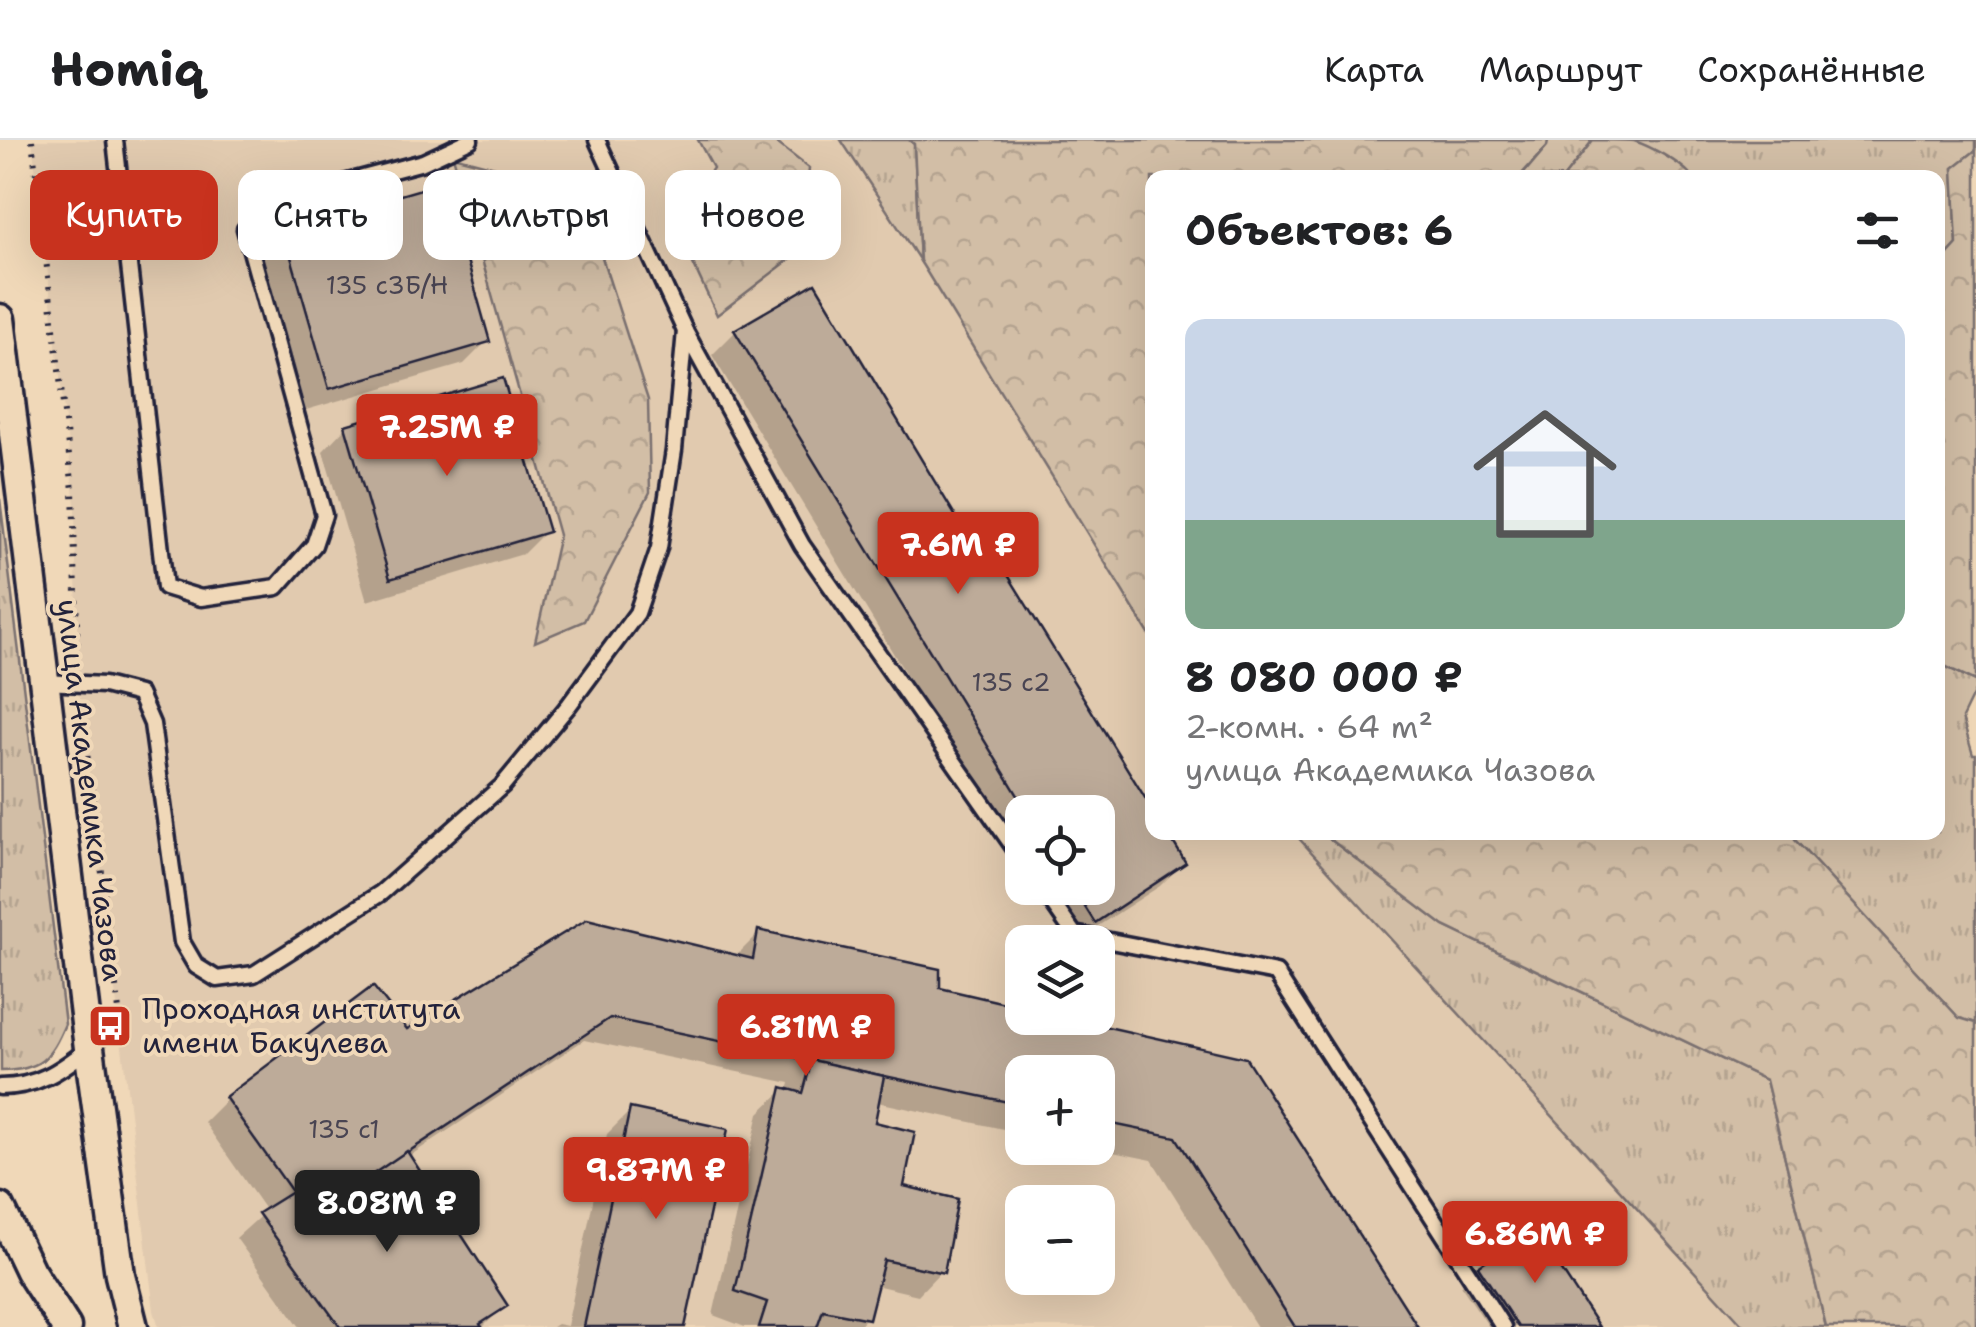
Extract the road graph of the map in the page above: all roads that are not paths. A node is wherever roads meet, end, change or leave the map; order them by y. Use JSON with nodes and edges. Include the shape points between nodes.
{"nodes":[{"id":1,"x":115,"y":140,"type":"edge"},
{"id":2,"x":470,"y":140,"type":"edge"},
{"id":3,"x":597,"y":140,"type":"edge"},
{"id":4,"x":0,"y":319,"type":"edge"},
{"id":5,"x":685,"y":331,"type":"junction"},
{"id":6,"x":44,"y":682,"type":"junction"},
{"id":7,"x":1005,"y":836,"type":"edge"},
{"id":8,"x":1054,"y":905,"type":"edge"},
{"id":9,"x":89,"y":1048,"type":"junction"},
{"id":10,"x":0,"y":1086,"type":"edge"},
{"id":11,"x":0,"y":1208,"type":"edge"},
{"id":12,"x":66,"y":1327,"type":"edge"},
{"id":13,"x":133,"y":1327,"type":"edge"},
{"id":14,"x":1503,"y":1327,"type":"edge"}],
"edges":[{"from":1,"to":2,"type":"lane","via":[[166,587],[201,598],[277,587],[314,545],[324,515],[245,229],[269,203],[424,162]]},
{"from":3,"to":5,"type":"lane"},
{"from":4,"to":6,"type":"street","name":"улица Академика Чазова"},
{"from":5,"to":6,"type":"lane","via":[[659,548],[637,614],[502,786],[381,893],[254,974],[217,979],[196,966],[182,942],[152,724],[139,694]]},
{"from":5,"to":7,"type":"lane","via":[[802,544]]},
{"from":6,"to":9,"type":"street","name":"улица Академика Чазова"},
{"from":8,"to":14,"type":"lane","via":[[1074,934],[1276,973]]},
{"from":9,"to":10,"type":"lane","via":[[58,1074],[23,1087]]},
{"from":9,"to":13,"type":"street","name":"улица Академика Чазова"},
{"from":11,"to":12,"type":"street"}]}
